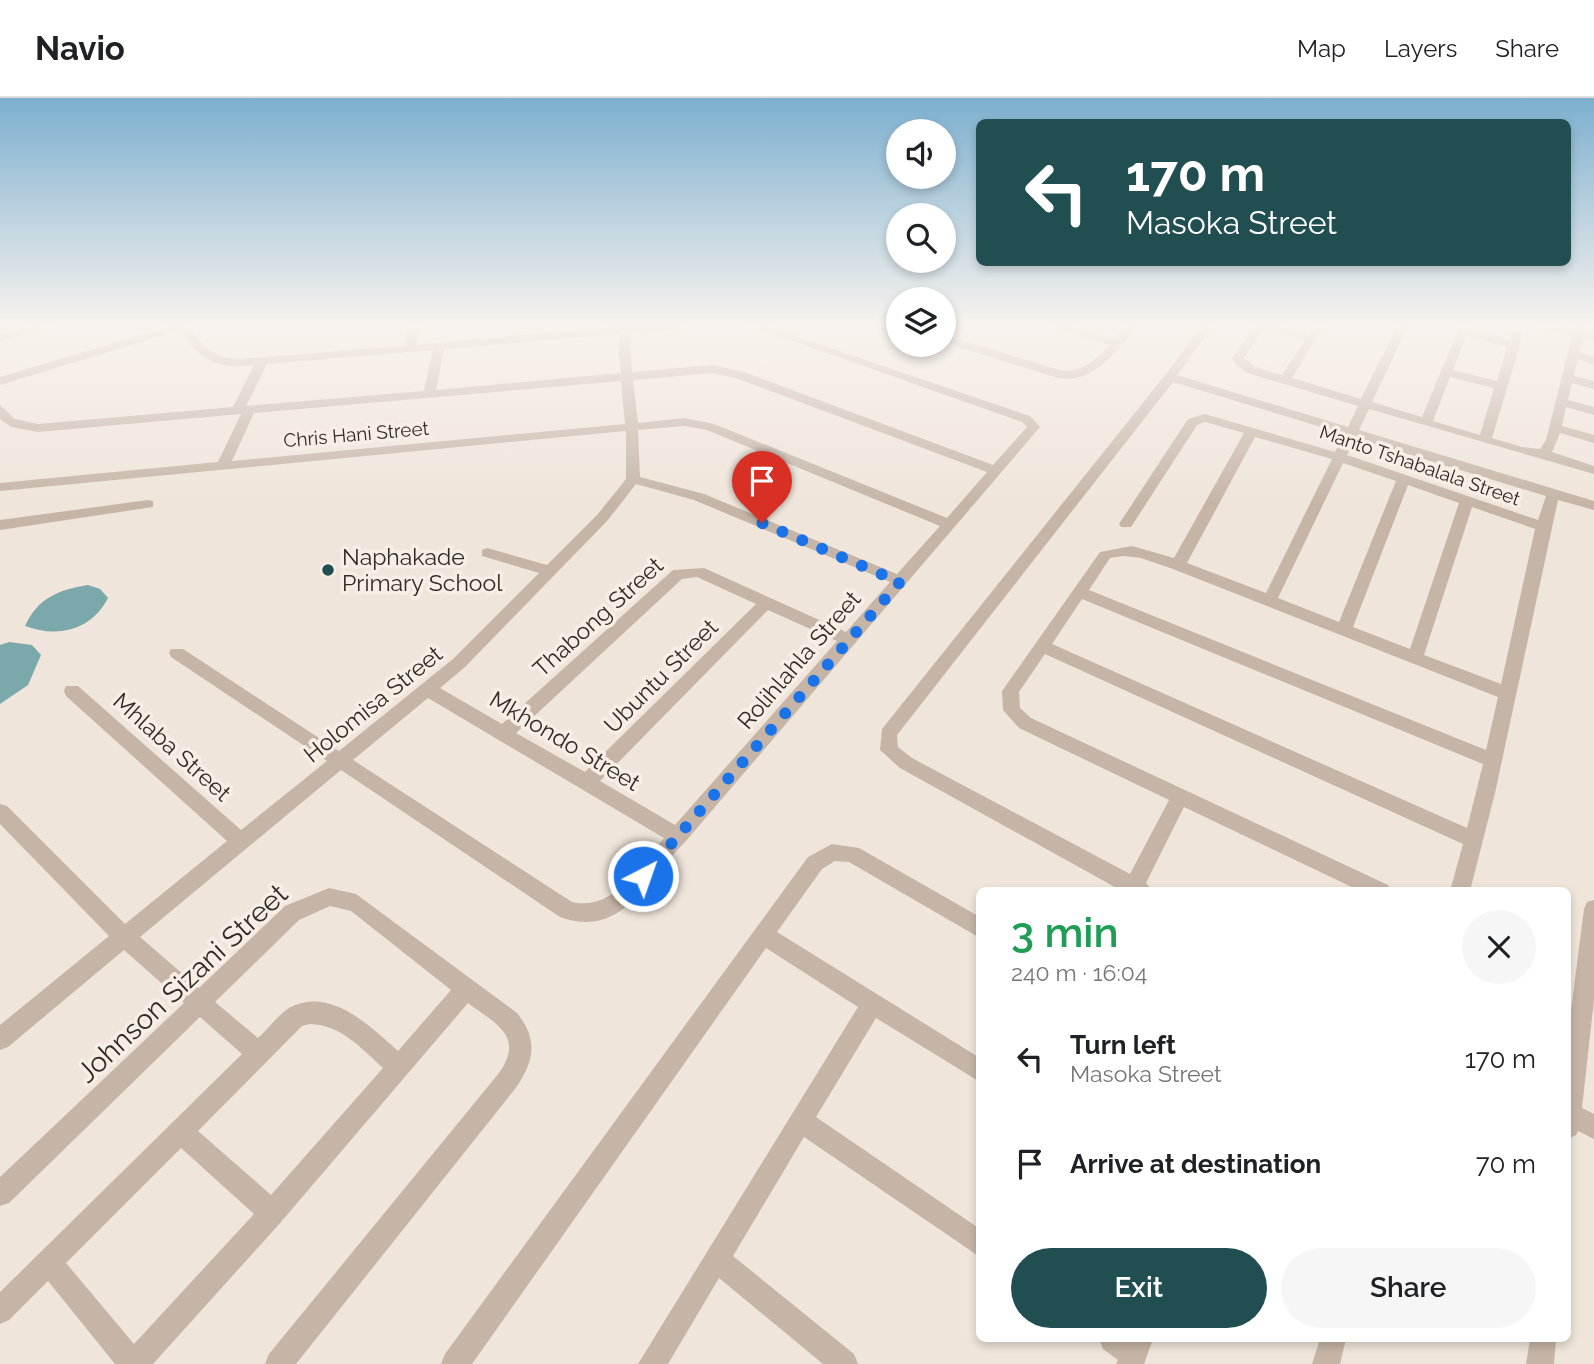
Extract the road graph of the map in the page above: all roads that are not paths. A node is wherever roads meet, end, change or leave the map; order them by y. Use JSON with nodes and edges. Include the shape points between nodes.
{"nodes":[{"id":1,"x":253,"y":385,"type":"edge"},
{"id":2,"x":431,"y":385,"type":"edge"},
{"id":3,"x":522,"y":385,"type":"edge"},
{"id":4,"x":628,"y":385,"type":"edge"},
{"id":5,"x":767,"y":385,"type":"edge"},
{"id":6,"x":926,"y":385,"type":"edge"},
{"id":7,"x":1164,"y":385,"type":"edge"},
{"id":8,"x":1197,"y":385,"type":"edge"},
{"id":9,"x":1301,"y":385,"type":"edge"},
{"id":10,"x":1375,"y":385,"type":"edge"},
{"id":11,"x":1440,"y":385,"type":"edge"},
{"id":12,"x":1497,"y":385,"type":"edge"},
{"id":13,"x":1565,"y":385,"type":"edge"},
{"id":14,"x":1501,"y":386,"type":"joint"},
{"id":15,"x":429,"y":394,"type":"junction"},
{"id":16,"x":1561,"y":402,"type":"junction"},
{"id":17,"x":1366,"y":405,"type":"junction"},
{"id":18,"x":0,"y":409,"type":"edge"},
{"id":19,"x":244,"y":409,"type":"junction"},
{"id":20,"x":1594,"y":411,"type":"edge"},
{"id":21,"x":1426,"y":422,"type":"junction"},
{"id":22,"x":632,"y":427,"type":"junction"},
{"id":23,"x":1555,"y":428,"type":"junction"},
{"id":24,"x":1252,"y":431,"type":"junction"},
{"id":25,"x":1352,"y":432,"type":"junction"},
{"id":26,"x":1594,"y":439,"type":"edge"},
{"id":27,"x":1485,"y":440,"type":"junction"},
{"id":28,"x":1543,"y":453,"type":"junction"},
{"id":29,"x":1339,"y":457,"type":"junction"},
{"id":30,"x":222,"y":467,"type":"junction"},
{"id":31,"x":1594,"y":470,"type":"edge"},
{"id":32,"x":996,"y":471,"type":"junction"},
{"id":33,"x":633,"y":479,"type":"junction"},
{"id":34,"x":1403,"y":480,"type":"junction"},
{"id":35,"x":0,"y":487,"type":"edge"},
{"id":36,"x":1553,"y":494,"type":"junction"},
{"id":37,"x":1467,"y":501,"type":"junction"},
{"id":38,"x":148,"y":504,"type":"dead end"},
{"id":39,"x":1594,"y":506,"type":"edge"},
{"id":40,"x":949,"y":524,"type":"junction"},
{"id":41,"x":1126,"y":524,"type":"dead end"},
{"id":42,"x":0,"y":525,"type":"edge"},
{"id":43,"x":1543,"y":527,"type":"junction"},
{"id":44,"x":487,"y":553,"type":"dead end"},
{"id":45,"x":1178,"y":565,"type":"junction"},
{"id":46,"x":550,"y":571,"type":"junction"},
{"id":47,"x":900,"y":582,"type":"junction"},
{"id":48,"x":1080,"y":592,"type":"junction"},
{"id":49,"x":1269,"y":601,"type":"junction"},
{"id":50,"x":767,"y":602,"type":"junction"},
{"id":51,"x":1343,"y":631,"type":"junction"},
{"id":52,"x":849,"y":640,"type":"junction"},
{"id":53,"x":1042,"y":646,"type":"junction"},
{"id":54,"x":177,"y":653,"type":"dead end"},
{"id":55,"x":1415,"y":658,"type":"junction"},
{"id":56,"x":428,"y":689,"type":"junction"},
{"id":57,"x":72,"y":691,"type":"dead end"},
{"id":58,"x":1508,"y":694,"type":"junction"},
{"id":59,"x":503,"y":734,"type":"junction"},
{"id":60,"x":1493,"y":760,"type":"junction"},
{"id":61,"x":340,"y":761,"type":"junction"},
{"id":62,"x":586,"y":783,"type":"junction"},
{"id":63,"x":1180,"y":797,"type":"junction"},
{"id":64,"x":0,"y":812,"type":"edge"},
{"id":65,"x":678,"y":836,"type":"junction"},
{"id":66,"x":239,"y":840,"type":"junction"},
{"id":67,"x":1474,"y":840,"type":"junction"},
{"id":68,"x":1133,"y":887,"type":"edge"},
{"id":69,"x":1138,"y":887,"type":"edge"},
{"id":70,"x":1372,"y":887,"type":"edge"},
{"id":71,"x":1461,"y":887,"type":"edge"},
{"id":72,"x":1594,"y":909,"type":"edge"},
{"id":73,"x":976,"y":926,"type":"edge"},
{"id":74,"x":764,"y":935,"type":"junction"},
{"id":75,"x":124,"y":937,"type":"junction"},
{"id":76,"x":465,"y":990,"type":"junction"},
{"id":77,"x":873,"y":1003,"type":"junction"},
{"id":78,"x":200,"y":1004,"type":"junction"},
{"id":79,"x":0,"y":1040,"type":"edge"},
{"id":80,"x":257,"y":1052,"type":"junction"},
{"id":81,"x":399,"y":1067,"type":"junction"},
{"id":82,"x":976,"y":1068,"type":"edge"},
{"id":83,"x":1571,"y":1101,"type":"edge"},
{"id":84,"x":1571,"y":1119,"type":"edge"},
{"id":85,"x":801,"y":1121,"type":"junction"},
{"id":86,"x":1594,"y":1127,"type":"edge"},
{"id":87,"x":180,"y":1131,"type":"junction"},
{"id":88,"x":0,"y":1194,"type":"edge"},
{"id":89,"x":272,"y":1213,"type":"junction"},
{"id":90,"x":976,"y":1241,"type":"edge"},
{"id":91,"x":716,"y":1259,"type":"junction"},
{"id":92,"x":49,"y":1262,"type":"junction"},
{"id":93,"x":0,"y":1311,"type":"edge"},
{"id":94,"x":1331,"y":1342,"type":"edge"},
{"id":95,"x":1543,"y":1342,"type":"edge"},
{"id":96,"x":134,"y":1364,"type":"edge"},
{"id":97,"x":279,"y":1364,"type":"edge"},
{"id":98,"x":455,"y":1364,"type":"edge"},
{"id":99,"x":652,"y":1364,"type":"edge"},
{"id":100,"x":844,"y":1364,"type":"edge"},
{"id":101,"x":1326,"y":1364,"type":"edge"},
{"id":102,"x":1540,"y":1364,"type":"edge"}],
"edges":[{"from":1,"to":19,"type":"street"},
{"from":2,"to":15,"type":"street"},
{"from":3,"to":15,"type":"street"},
{"from":4,"to":22,"type":"street"},
{"from":5,"to":32,"type":"street"},
{"from":6,"to":32,"type":"street","name":"Rolihlahla Street","via":[[1029,421],[1034,427]]},
{"from":7,"to":68,"type":"street","via":[[887,734],[889,750],[906,763]]},
{"from":8,"to":25,"type":"street"},
{"from":9,"to":17,"type":"street"},
{"from":10,"to":17,"type":"street"},
{"from":11,"to":21,"type":"street"},
{"from":12,"to":14,"type":"street"},
{"from":13,"to":16,"type":"street"},
{"from":14,"to":27,"type":"street"},
{"from":15,"to":19,"type":"street"},
{"from":16,"to":20,"type":"street"},
{"from":16,"to":23,"type":"street"},
{"from":17,"to":21,"type":"street"},
{"from":17,"to":25,"type":"street"},
{"from":18,"to":19,"type":"street","via":[[16,426],[38,428]]},
{"from":19,"to":30,"type":"street"},
{"from":21,"to":27,"type":"street"},
{"from":22,"to":30,"type":"street","name":"Chris Hani Street"},
{"from":22,"to":33,"type":"street"},
{"from":22,"to":40,"type":"street","name":"Chris Hani Street","via":[[684,422],[709,427]]},
{"from":23,"to":26,"type":"street"},
{"from":23,"to":28,"type":"street"},
{"from":24,"to":29,"type":"street","name":"Manto Tshabalala Street"},
{"from":24,"to":41,"type":"street","name":"Manto Tshabalala Street","via":[[1205,418],[1192,422]]},
{"from":24,"to":45,"type":"street"},
{"from":25,"to":29,"type":"street"},
{"from":25,"to":36,"type":"street"},
{"from":27,"to":28,"type":"street"},
{"from":28,"to":31,"type":"street"},
{"from":29,"to":34,"type":"street","name":"Manto Tshabalala Street"},
{"from":29,"to":49,"type":"street"},
{"from":30,"to":35,"type":"street","name":"Chris Hani Street"},
{"from":32,"to":40,"type":"street","name":"Rolihlahla Street"},
{"from":33,"to":46,"type":"street","name":"Holomisa Street"},
{"from":33,"to":47,"type":"street","via":[[699,496]]},
{"from":34,"to":37,"type":"street","name":"Manto Tshabalala Street"},
{"from":34,"to":51,"type":"street"},
{"from":36,"to":39,"type":"street"},
{"from":36,"to":43,"type":"street"},
{"from":37,"to":43,"type":"street","name":"Manto Tshabalala Street"},
{"from":37,"to":55,"type":"street"},
{"from":38,"to":42,"type":"street"},
{"from":40,"to":47,"type":"street","name":"Rolihlahla Street"},
{"from":43,"to":58,"type":"street"},
{"from":44,"to":46,"type":"street"},
{"from":45,"to":48,"type":"street","via":[[1119,549],[1105,555]]},
{"from":45,"to":49,"type":"street"},
{"from":46,"to":56,"type":"street","name":"Holomisa Street"},
{"from":47,"to":52,"type":"street","name":"Rolihlahla Street"},
{"from":48,"to":53,"type":"street"},
{"from":48,"to":60,"type":"street"},
{"from":49,"to":51,"type":"street"},
{"from":50,"to":52,"type":"street","name":"Thabong Street"},
{"from":50,"to":59,"type":"street","name":"Thabong Street","via":[[699,572],[678,574]]},
{"from":50,"to":62,"type":"street","name":"Ubuntu Street"},
{"from":51,"to":55,"type":"street"},
{"from":52,"to":65,"type":"street","name":"Rolihlahla Street"},
{"from":53,"to":63,"type":"street","via":[[1010,691],[1012,709],[1025,723]]},
{"from":53,"to":67,"type":"street"},
{"from":54,"to":61,"type":"street","name":"Rolihlahla Street"},
{"from":55,"to":58,"type":"street"},
{"from":56,"to":59,"type":"street","name":"Mkhondo Street"},
{"from":56,"to":61,"type":"street","name":"Holomisa Street"},
{"from":57,"to":66,"type":"street","name":"Mhlaba Street"},
{"from":58,"to":60,"type":"street"},
{"from":59,"to":62,"type":"street","name":"Mkhondo Street"},
{"from":60,"to":67,"type":"street"},
{"from":61,"to":65,"type":"street","name":"Rolihlahla Street","via":[[578,914],[596,914],[613,906]]},
{"from":61,"to":66,"type":"street","name":"Holomisa Street"},
{"from":62,"to":65,"type":"street","name":"Mkhondo Street"},
{"from":63,"to":69,"type":"street"},
{"from":63,"to":70,"type":"street"},
{"from":64,"to":75,"type":"street"},
{"from":66,"to":75,"type":"street","name":"Holomisa Street"},
{"from":67,"to":71,"type":"street"},
{"from":72,"to":83,"type":"street"},
{"from":73,"to":74,"type":"street","via":[[852,854],[831,852],[815,863]]},
{"from":74,"to":77,"type":"street"},
{"from":74,"to":98,"type":"street"},
{"from":75,"to":78,"type":"street"},
{"from":75,"to":79,"type":"street","name":"Holomisa Street"},
{"from":76,"to":78,"type":"street","name":"Johnson Sizani Street","via":[[356,903],[337,897],[292,914]]},
{"from":76,"to":81,"type":"street"},
{"from":76,"to":97,"type":"street","name":"Johnson Sizani Street","via":[[516,1028],[523,1042],[519,1062]]},
{"from":77,"to":82,"type":"street"},
{"from":77,"to":85,"type":"street"},
{"from":78,"to":80,"type":"street"},
{"from":78,"to":88,"type":"street","name":"Johnson Sizani Street"},
{"from":80,"to":81,"type":"street","via":[[295,1017],[321,1011],[342,1020]]},
{"from":80,"to":87,"type":"street"},
{"from":81,"to":89,"type":"street"},
{"from":84,"to":86,"type":"street"},
{"from":85,"to":90,"type":"street"},
{"from":85,"to":91,"type":"street"},
{"from":87,"to":89,"type":"street"},
{"from":87,"to":92,"type":"street"},
{"from":89,"to":96,"type":"street"},
{"from":91,"to":99,"type":"street"},
{"from":91,"to":100,"type":"street"},
{"from":92,"to":93,"type":"street"},
{"from":92,"to":96,"type":"street"},
{"from":94,"to":101,"type":"street"},
{"from":95,"to":102,"type":"street"}]}
